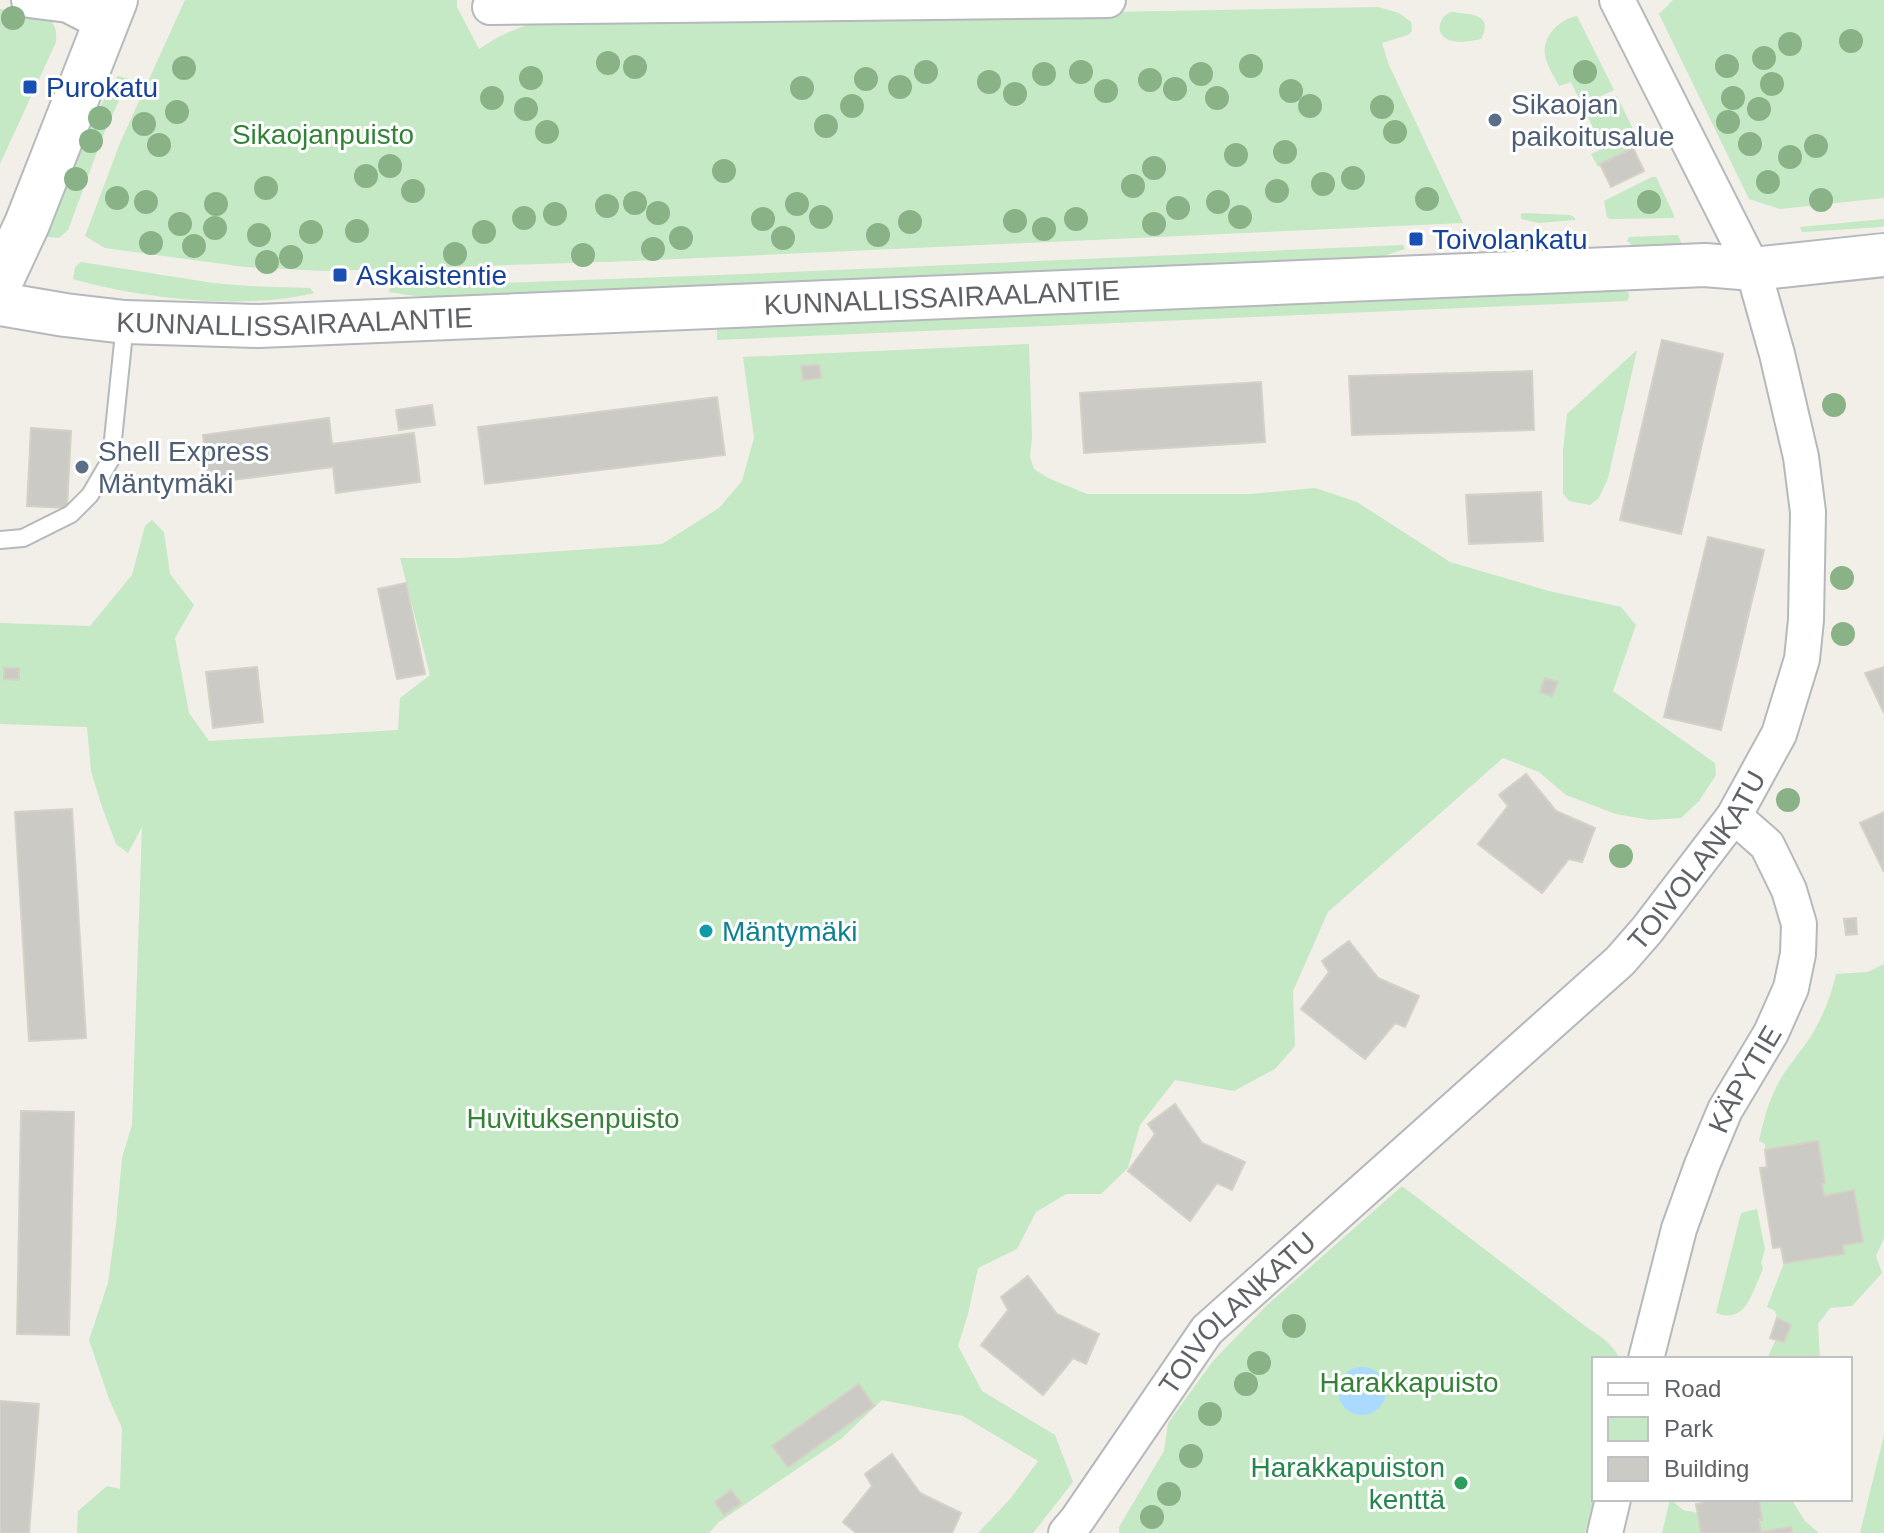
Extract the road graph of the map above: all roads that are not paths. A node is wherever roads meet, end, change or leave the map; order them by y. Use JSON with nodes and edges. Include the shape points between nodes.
{"nodes":[{"id":1,"x":29,"y":0,"type":"edge"},
{"id":2,"x":1108,"y":0,"type":"edge"},
{"id":3,"x":1617,"y":0,"type":"edge"},
{"id":4,"x":984,"y":1,"type":"edge"},
{"id":5,"x":490,"y":7,"type":"dead end"},
{"id":6,"x":110,"y":12,"type":"edge"},
{"id":7,"x":1884,"y":255,"type":"edge"},
{"id":8,"x":1753,"y":269,"type":"junction"},
{"id":9,"x":0,"y":282,"type":"edge"},
{"id":10,"x":0,"y":304,"type":"edge"},
{"id":11,"x":125,"y":322,"type":"junction"},
{"id":12,"x":0,"y":540,"type":"edge"},
{"id":13,"x":1734,"y":816,"type":"junction"},
{"id":14,"x":1647,"y":1357,"type":"edge"},
{"id":15,"x":1613,"y":1501,"type":"edge"},
{"id":16,"x":1075,"y":1529,"type":"edge"},
{"id":17,"x":1605,"y":1533,"type":"edge"}],
"edges":[{"from":1,"to":6,"type":"street"},
{"from":2,"to":4,"type":"street"},
{"from":3,"to":8,"type":"street","name":"TOIVOLANKATU"},
{"from":4,"to":5,"type":"street"},
{"from":6,"to":9,"type":"main road"},
{"from":7,"to":8,"type":"street","name":"KUNNALLISSAIRAALANTIE"},
{"from":8,"to":11,"type":"street","name":"KUNNALLISSAIRAALANTIE","via":[[1705,265],[259,326]]},
{"from":8,"to":13,"type":"street","name":"TOIVOLANKATU","via":[[1801,457],[1808,512],[1806,620],[1802,659],[1779,734]]},
{"from":10,"to":11,"type":"street","name":"KUNNALLISSAIRAALANTIE"},
{"from":11,"to":12,"type":"lane","via":[[111,459],[90,495],[71,514],[23,538]]},
{"from":13,"to":14,"type":"street","name":"KÄPYTIE","via":[[1767,845],[1789,890],[1799,924],[1798,954],[1791,988],[1771,1033],[1725,1110],[1702,1165],[1679,1229]]},
{"from":13,"to":16,"type":"street","name":"TOIVOLANKATU","via":[[1620,961],[1207,1330]]},
{"from":15,"to":17,"type":"street"}]}
